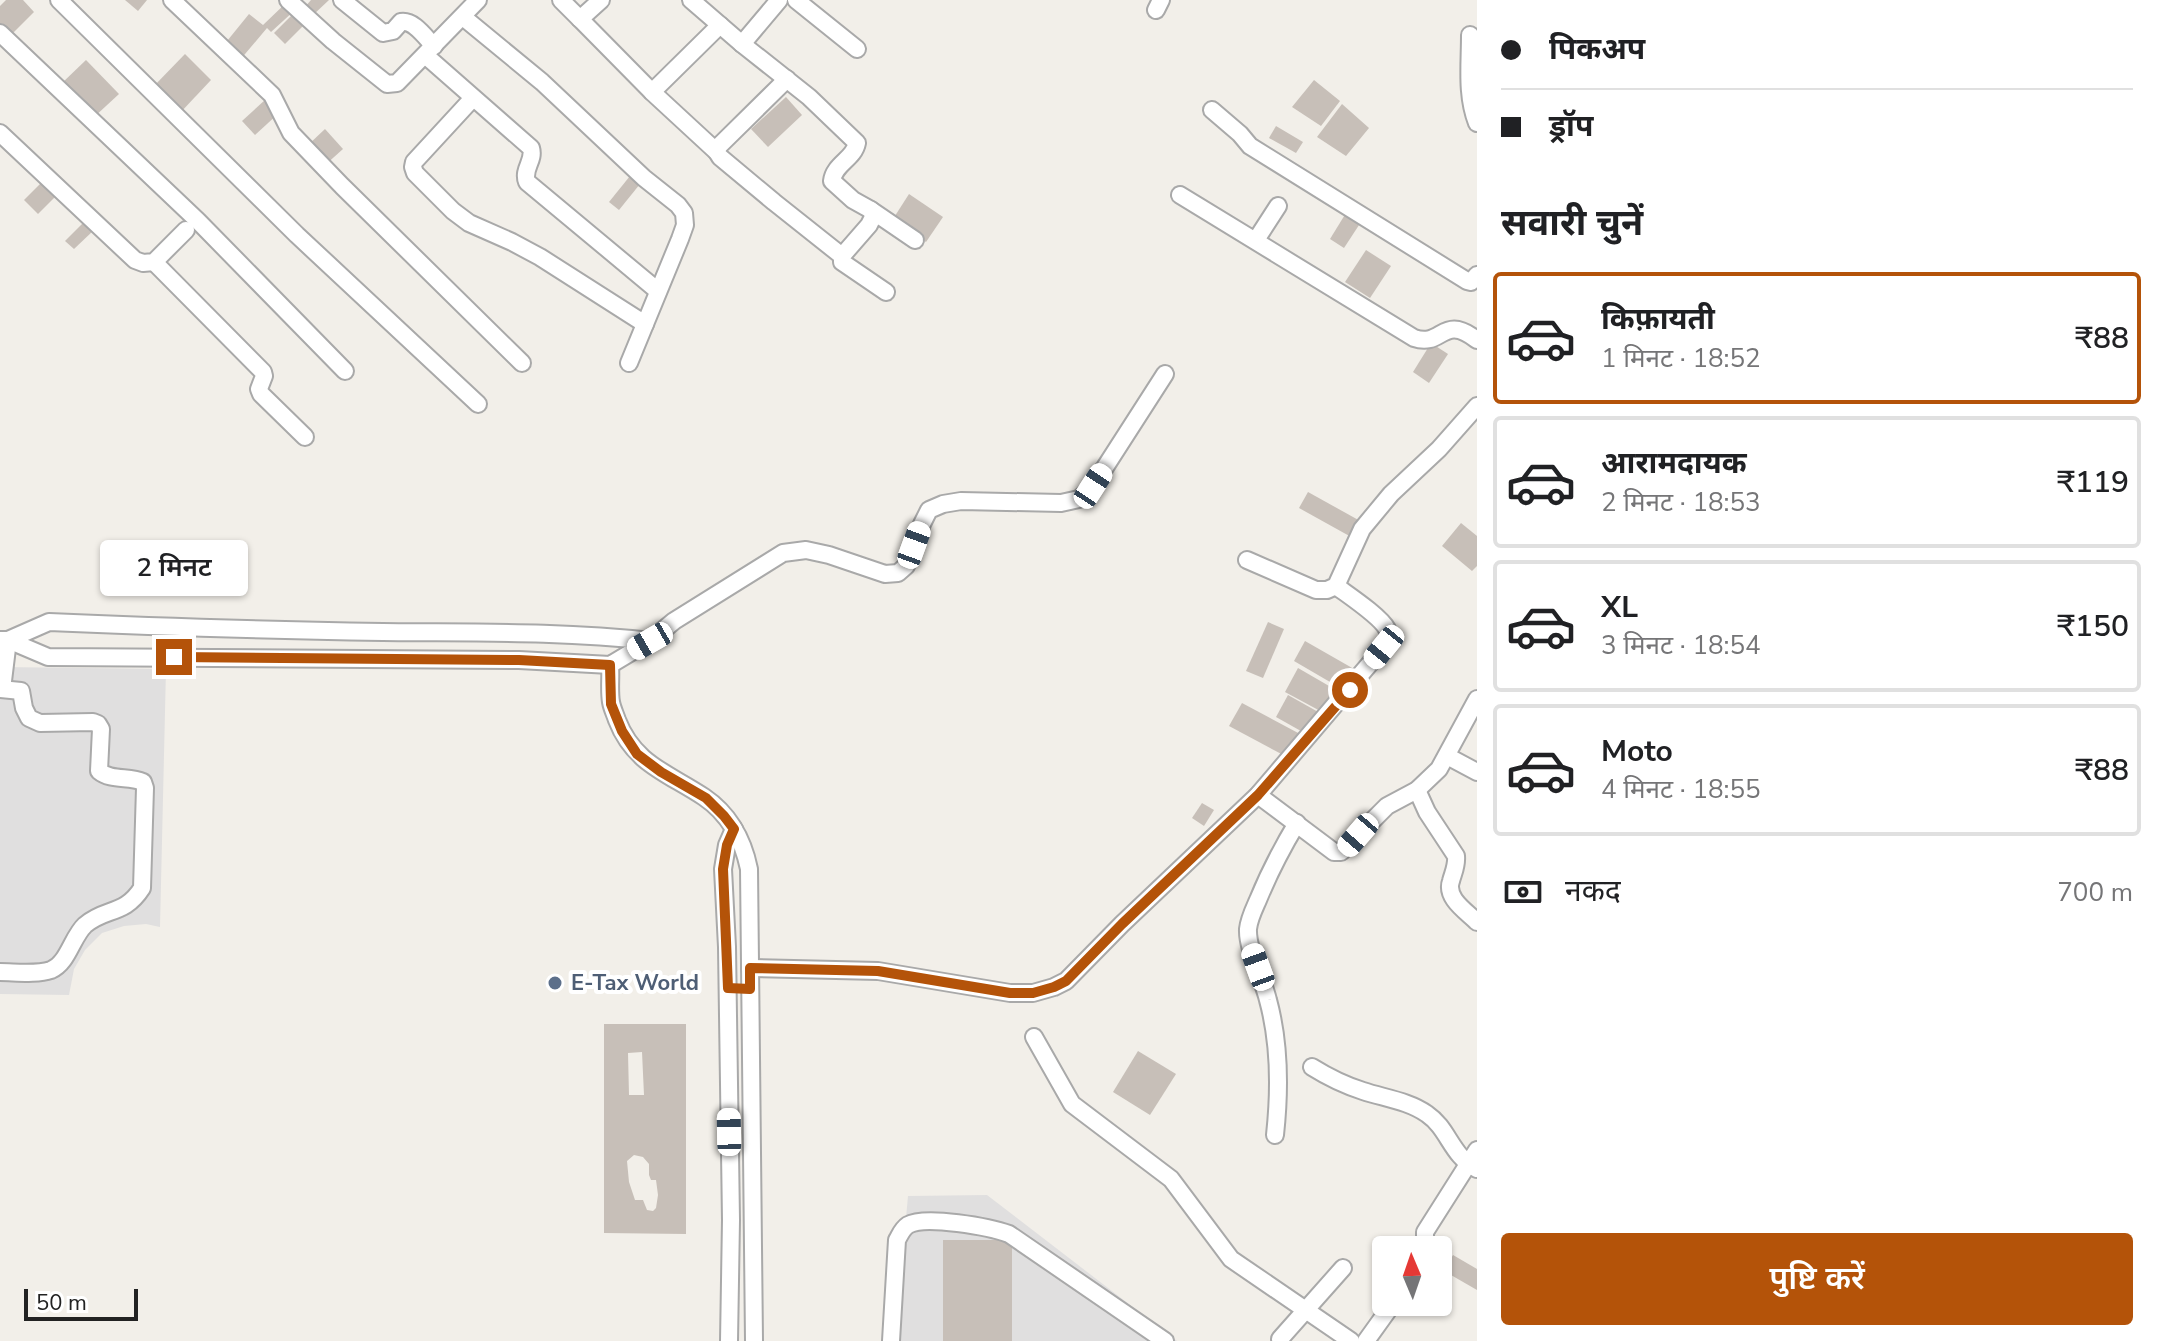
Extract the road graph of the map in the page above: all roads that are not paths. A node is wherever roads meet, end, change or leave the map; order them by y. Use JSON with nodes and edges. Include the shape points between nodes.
{"nodes":[{"id":1,"x":59,"y":0,"type":"edge"},
{"id":2,"x":172,"y":0,"type":"edge"},
{"id":3,"x":288,"y":0,"type":"edge"},
{"id":4,"x":342,"y":0,"type":"edge"},
{"id":5,"x":478,"y":0,"type":"edge"},
{"id":6,"x":561,"y":0,"type":"edge"},
{"id":7,"x":601,"y":0,"type":"edge"},
{"id":8,"x":691,"y":0,"type":"edge"},
{"id":9,"x":779,"y":0,"type":"edge"},
{"id":10,"x":796,"y":0,"type":"edge"},
{"id":11,"x":463,"y":17,"type":"junction"},
{"id":12,"x":580,"y":19,"type":"junction"},
{"id":13,"x":720,"y":25,"type":"junction"},
{"id":14,"x":0,"y":33,"type":"edge"},
{"id":15,"x":1470,"y":35,"type":"dead end"},
{"id":16,"x":742,"y":44,"type":"junction"},
{"id":17,"x":857,"y":49,"type":"dead end"},
{"id":18,"x":430,"y":50,"type":"junction"},
{"id":19,"x":787,"y":79,"type":"junction"},
{"id":20,"x":652,"y":92,"type":"junction"},
{"id":21,"x":473,"y":98,"type":"junction"},
{"id":22,"x":1212,"y":110,"type":"dead end"},
{"id":23,"x":1477,"y":123,"type":"edge"},
{"id":24,"x":0,"y":133,"type":"edge"},
{"id":25,"x":717,"y":152,"type":"junction"},
{"id":26,"x":1180,"y":195,"type":"dead end"},
{"id":27,"x":1278,"y":206,"type":"dead end"},
{"id":28,"x":871,"y":210,"type":"junction"},
{"id":29,"x":186,"y":230,"type":"dead end"},
{"id":30,"x":915,"y":240,"type":"dead end"},
{"id":31,"x":1256,"y":240,"type":"junction"},
{"id":32,"x":842,"y":256,"type":"junction"},
{"id":33,"x":154,"y":262,"type":"junction"},
{"id":34,"x":1477,"y":275,"type":"edge"},
{"id":35,"x":658,"y":291,"type":"junction"},
{"id":36,"x":886,"y":292,"type":"dead end"},
{"id":37,"x":645,"y":324,"type":"junction"},
{"id":38,"x":1477,"y":340,"type":"edge"},
{"id":39,"x":522,"y":363,"type":"dead end"},
{"id":40,"x":629,"y":363,"type":"dead end"},
{"id":41,"x":345,"y":371,"type":"dead end"},
{"id":42,"x":1165,"y":374,"type":"dead end"},
{"id":43,"x":478,"y":404,"type":"dead end"},
{"id":44,"x":1477,"y":406,"type":"edge"},
{"id":45,"x":305,"y":437,"type":"dead end"},
{"id":46,"x":1247,"y":560,"type":"dead end"},
{"id":47,"x":1336,"y":586,"type":"junction"},
{"id":48,"x":4,"y":640,"type":"edge"},
{"id":49,"x":650,"y":641,"type":"junction"},
{"id":50,"x":610,"y":665,"type":"junction"},
{"id":51,"x":1,"y":689,"type":"edge"},
{"id":52,"x":1477,"y":694,"type":"edge"},
{"id":53,"x":1447,"y":756,"type":"junction"},
{"id":54,"x":1477,"y":772,"type":"edge"},
{"id":55,"x":1417,"y":790,"type":"junction"},
{"id":56,"x":1258,"y":795,"type":"junction"},
{"id":57,"x":1297,"y":823,"type":"junction"},
{"id":58,"x":734,"y":829,"type":"junction"},
{"id":59,"x":1477,"y":922,"type":"edge"},
{"id":60,"x":750,"y":968,"type":"junction"},
{"id":61,"x":0,"y":972,"type":"edge"},
{"id":62,"x":728,"y":988,"type":"junction"},
{"id":63,"x":750,"y":989,"type":"junction"},
{"id":64,"x":1034,"y":1037,"type":"dead end"},
{"id":65,"x":1312,"y":1067,"type":"dead end"},
{"id":66,"x":1275,"y":1135,"type":"dead end"},
{"id":67,"x":1474,"y":1161,"type":"edge"},
{"id":68,"x":1425,"y":1236,"type":"edge"},
{"id":69,"x":1343,"y":1268,"type":"dead end"},
{"id":70,"x":1306,"y":1310,"type":"junction"},
{"id":71,"x":1384,"y":1316,"type":"edge"},
{"id":72,"x":1280,"y":1339,"type":"edge"},
{"id":73,"x":729,"y":1341,"type":"edge"},
{"id":74,"x":754,"y":1341,"type":"edge"},
{"id":75,"x":891,"y":1341,"type":"edge"},
{"id":76,"x":1165,"y":1341,"type":"edge"},
{"id":77,"x":1351,"y":1341,"type":"edge"},
{"id":78,"x":1366,"y":1341,"type":"edge"}],
"edges":[{"from":1,"to":43,"type":"street"},
{"from":2,"to":39,"type":"street","via":[[272,95],[291,133],[342,186]]},
{"from":3,"to":18,"type":"street","via":[[387,84],[397,83]]},
{"from":4,"to":18,"type":"street","via":[[383,33],[406,21]]},
{"from":5,"to":11,"type":"street"},
{"from":6,"to":12,"type":"street"},
{"from":7,"to":12,"type":"street"},
{"from":8,"to":13,"type":"street"},
{"from":9,"to":16,"type":"street"},
{"from":10,"to":17,"type":"street"},
{"from":11,"to":18,"type":"street"},
{"from":11,"to":35,"type":"street","via":[[684,213],[685,225]]},
{"from":12,"to":20,"type":"street"},
{"from":13,"to":16,"type":"street"},
{"from":13,"to":20,"type":"street"},
{"from":14,"to":41,"type":"street","via":[[198,221]]},
{"from":15,"to":23,"type":"street","via":[[1469,90]]},
{"from":16,"to":19,"type":"street"},
{"from":18,"to":21,"type":"street"},
{"from":19,"to":25,"type":"street"},
{"from":19,"to":28,"type":"street","via":[[857,143],[832,181]]},
{"from":20,"to":25,"type":"street"},
{"from":21,"to":35,"type":"street","via":[[531,148],[527,182]]},
{"from":21,"to":37,"type":"street","via":[[414,162],[415,173],[469,223],[540,257]]},
{"from":22,"to":34,"type":"street","via":[[1250,146],[1404,244],[1467,281]]},
{"from":24,"to":33,"type":"street","via":[[135,260]]},
{"from":25,"to":32,"type":"street"},
{"from":26,"to":31,"type":"street"},
{"from":27,"to":31,"type":"street"},
{"from":28,"to":30,"type":"street"},
{"from":28,"to":32,"type":"street","via":[[869,225]]},
{"from":29,"to":33,"type":"street"},
{"from":31,"to":38,"type":"street","via":[[1414,338],[1423,341],[1458,328]]},
{"from":32,"to":36,"type":"street","via":[[845,266]]},
{"from":33,"to":45,"type":"street","via":[[263,372],[261,394]]},
{"from":35,"to":37,"type":"street"},
{"from":37,"to":40,"type":"street"},
{"from":42,"to":49,"type":"street","via":[[1093,486],[1079,499],[943,504],[929,510],[906,566],[898,573],[885,574],[806,550],[783,553]]},
{"from":44,"to":47,"type":"street","via":[[1362,529]]},
{"from":46,"to":47,"type":"street","via":[[1316,590]]},
{"from":47,"to":56,"type":"street","via":[[1378,619],[1389,638]]},
{"from":48,"to":49,"type":"street","via":[[49,622]]},
{"from":48,"to":50,"type":"street","via":[[48,657]]},
{"from":48,"to":51,"type":"street"},
{"from":49,"to":50,"type":"street"},
{"from":50,"to":58,"type":"street","via":[[611,704],[637,754],[706,798]]},
{"from":51,"to":61,"type":"street","via":[[21,691],[29,718],[40,723],[98,724],[99,771],[143,782],[145,788],[142,888],[133,902],[84,926],[60,964],[50,970]]},
{"from":52,"to":53,"type":"street"},
{"from":53,"to":54,"type":"street"},
{"from":53,"to":55,"type":"street"},
{"from":55,"to":57,"type":"street","via":[[1387,806],[1341,852]]},
{"from":55,"to":59,"type":"street","via":[[1456,856],[1450,895]]},
{"from":56,"to":57,"type":"street"},
{"from":56,"to":60,"type":"street","via":[[1054,987],[1010,993],[878,971]]},
{"from":57,"to":66,"type":"street","via":[[1267,877],[1248,929],[1274,1029],[1279,1087]]},
{"from":58,"to":60,"type":"street","via":[[749,869]]},
{"from":58,"to":62,"type":"street","via":[[723,869]]},
{"from":60,"to":63,"type":"street"},
{"from":62,"to":63,"type":"street"},
{"from":62,"to":73,"type":"street"},
{"from":63,"to":74,"type":"street"},
{"from":64,"to":70,"type":"street","via":[[1072,1104],[1171,1179],[1231,1259]]},
{"from":65,"to":67,"type":"street","via":[[1340,1083],[1428,1114],[1458,1155]]},
{"from":67,"to":68,"type":"street"},
{"from":69,"to":70,"type":"street"},
{"from":70,"to":72,"type":"street"},
{"from":70,"to":77,"type":"street"},
{"from":71,"to":78,"type":"street"},
{"from":75,"to":76,"type":"street","via":[[897,1240],[903,1228],[922,1222],[969,1224],[1009,1234]]}]}
